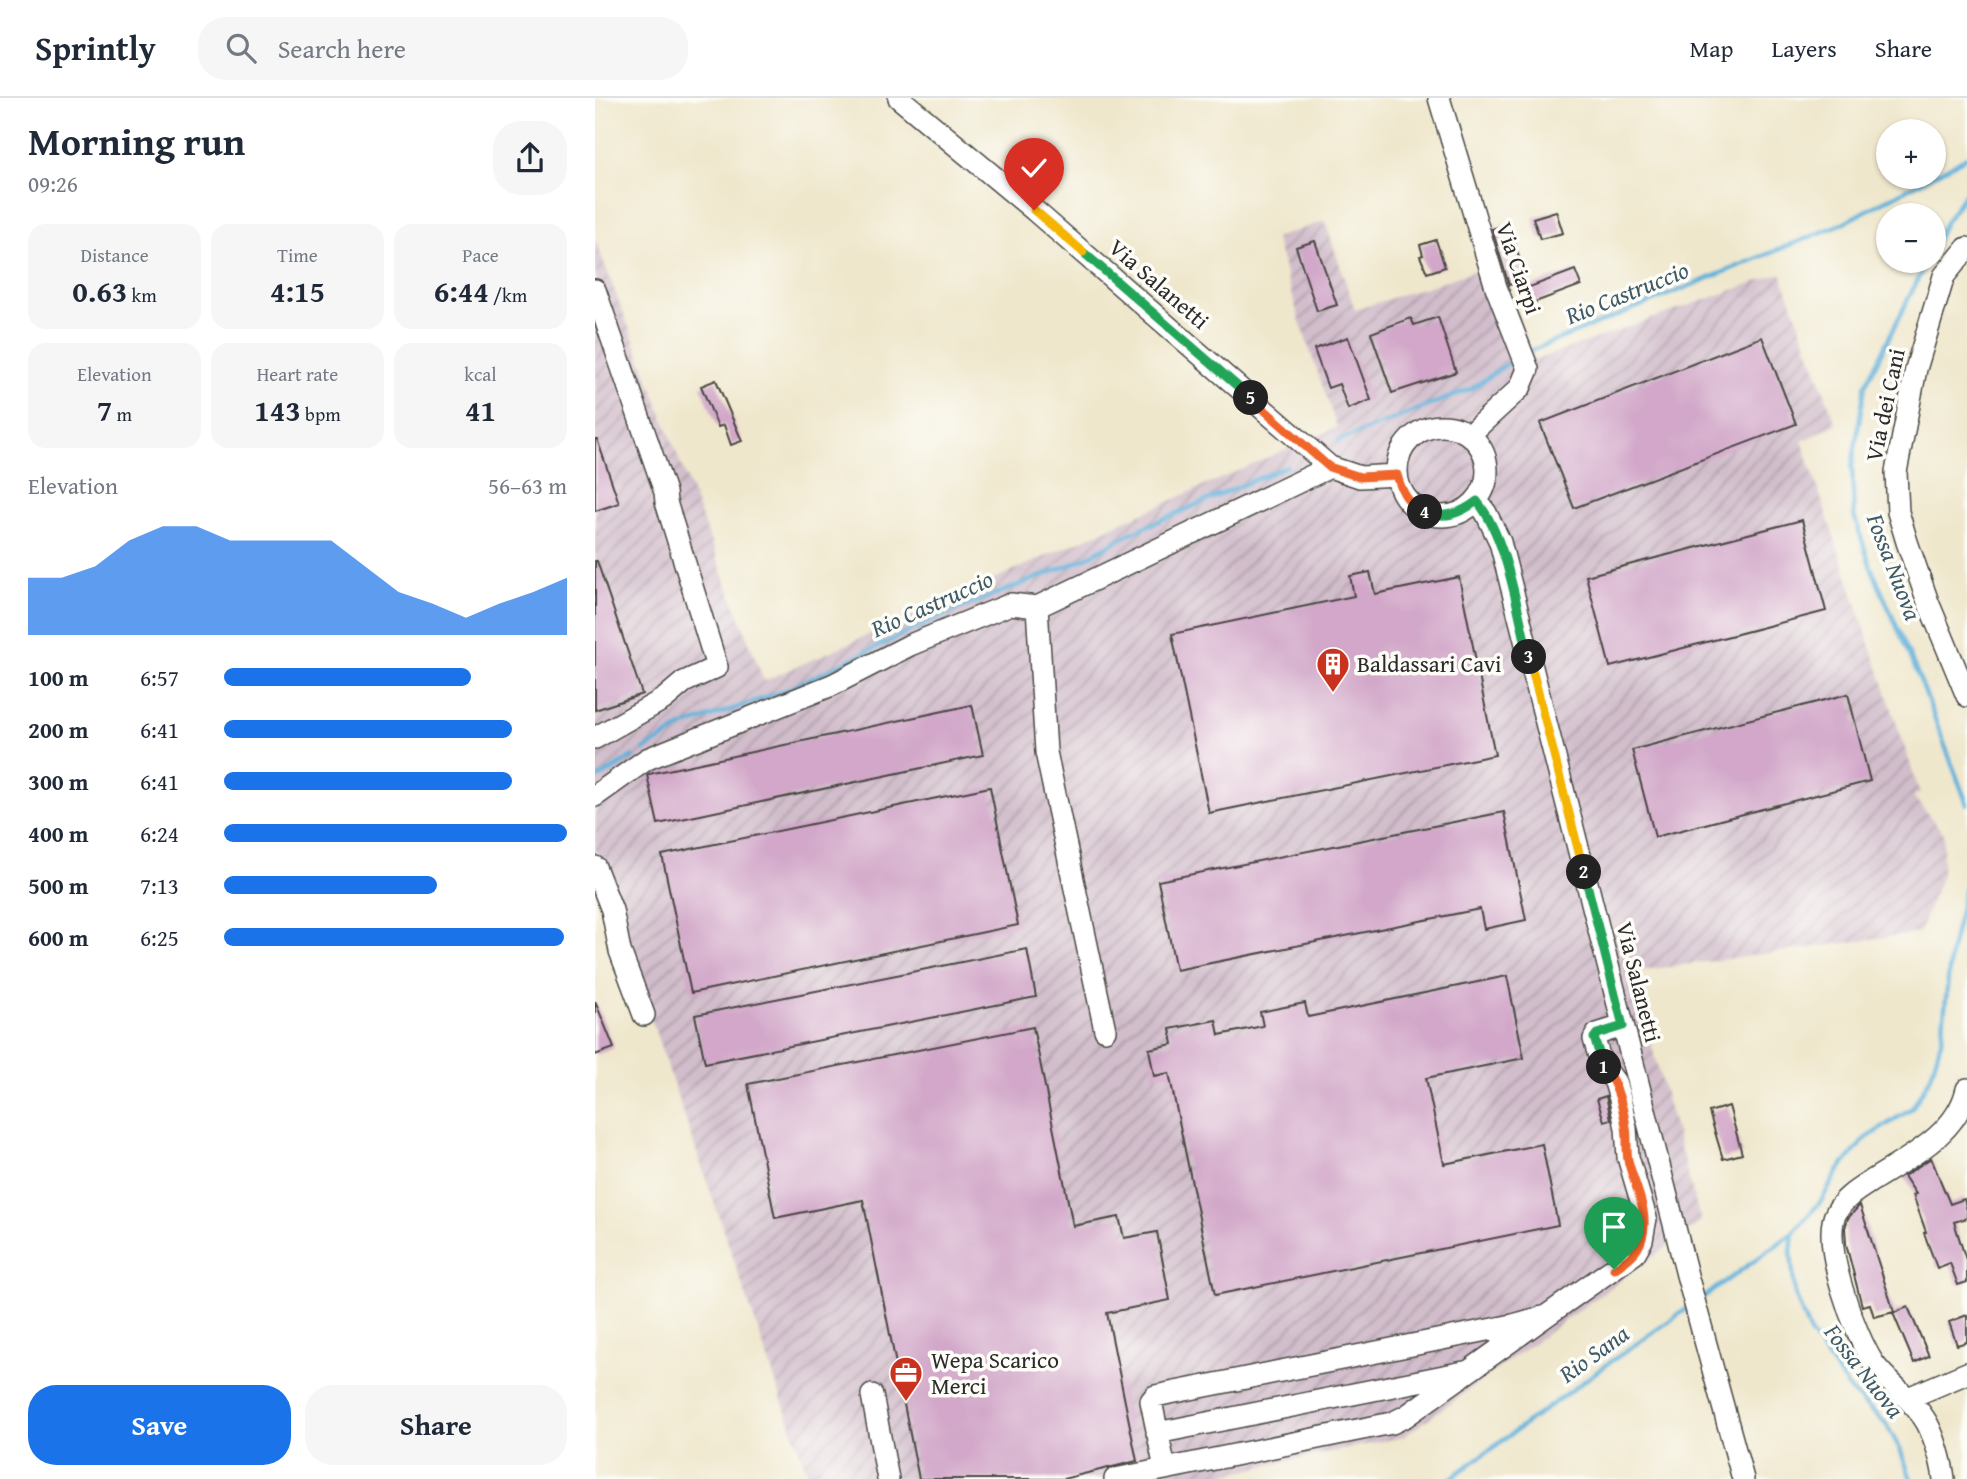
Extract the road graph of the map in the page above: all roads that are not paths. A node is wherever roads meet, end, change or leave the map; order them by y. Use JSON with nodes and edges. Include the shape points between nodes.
{"nodes":[{"id":1,"x":899,"y":98,"type":"edge"},
{"id":2,"x":1439,"y":98,"type":"edge"},
{"id":3,"x":1967,"y":248,"type":"edge"},
{"id":4,"x":595,"y":290,"type":"edge"},
{"id":5,"x":1470,"y":434,"type":"junction"},
{"id":6,"x":1329,"y":467,"type":"junction"},
{"id":7,"x":1397,"y":475,"type":"junction"},
{"id":8,"x":1477,"y":501,"type":"junction"},
{"id":9,"x":1037,"y":607,"type":"junction"},
{"id":10,"x":1967,"y":696,"type":"edge"},
{"id":11,"x":595,"y":738,"type":"edge"},
{"id":12,"x":595,"y":796,"type":"edge"},
{"id":13,"x":595,"y":867,"type":"edge"},
{"id":14,"x":644,"y":1015,"type":"dead end"},
{"id":15,"x":1623,"y":1026,"type":"junction"},
{"id":16,"x":1105,"y":1030,"type":"dead end"},
{"id":17,"x":1967,"y":1089,"type":"edge"},
{"id":18,"x":1546,"y":1316,"type":"junction"},
{"id":19,"x":1471,"y":1370,"type":"junction"},
{"id":20,"x":1967,"y":1373,"type":"edge"},
{"id":21,"x":872,"y":1395,"type":"dead end"},
{"id":22,"x":1908,"y":1398,"type":"junction"},
{"id":23,"x":1157,"y":1433,"type":"junction"},
{"id":24,"x":1165,"y":1469,"type":"junction"},
{"id":25,"x":888,"y":1479,"type":"edge"},
{"id":26,"x":1115,"y":1479,"type":"edge"},
{"id":27,"x":1743,"y":1479,"type":"edge"},
{"id":28,"x":1944,"y":1479,"type":"edge"}],
"edges":[{"from":1,"to":6,"type":"street","name":"Via Salanetti"},
{"from":2,"to":5,"type":"street","name":"Via Ciarpi","via":[[1496,288],[1528,369],[1520,388]]},
{"from":3,"to":10,"type":"street","name":"Via dei Cani","via":[[1944,276],[1916,369],[1896,472],[1898,512],[1907,542]]},
{"from":4,"to":11,"type":"street","via":[[666,492],[717,667],[684,682],[664,699]]},
{"from":5,"to":7,"type":"street","via":[[1441,425],[1414,435],[1398,460]]},
{"from":5,"to":8,"type":"street","via":[[1486,459],[1486,481]]},
{"from":6,"to":7,"type":"street","name":"Via Salanetti","via":[[1360,477]]},
{"from":6,"to":9,"type":"street"},
{"from":7,"to":8,"type":"street","via":[[1409,502],[1436,516],[1451,516]]},
{"from":8,"to":15,"type":"street","name":"Via Salanetti","via":[[1500,542]]},
{"from":9,"to":12,"type":"street","via":[[1011,604],[910,645],[832,685],[647,759]]},
{"from":9,"to":16,"type":"street","via":[[1046,752]]},
{"from":13,"to":14,"type":"street"},
{"from":15,"to":18,"type":"street","via":[[1594,1038],[1601,1063],[1615,1082],[1624,1116],[1628,1157],[1646,1218],[1642,1240],[1634,1254]]},
{"from":15,"to":27,"type":"street","name":"Via Salanetti"},
{"from":17,"to":22,"type":"street","via":[[1945,1130],[1846,1197],[1833,1216],[1839,1281],[1856,1332],[1875,1365]]},
{"from":18,"to":19,"type":"street"},
{"from":18,"to":23,"type":"street","via":[[1155,1396],[1151,1401]]},
{"from":19,"to":23,"type":"street"},
{"from":19,"to":24,"type":"street","via":[[1392,1423]]},
{"from":20,"to":22,"type":"street"},
{"from":21,"to":25,"type":"street"},
{"from":22,"to":28,"type":"street","via":[[1928,1424]]},
{"from":23,"to":24,"type":"street"},
{"from":24,"to":26,"type":"street"}]}
